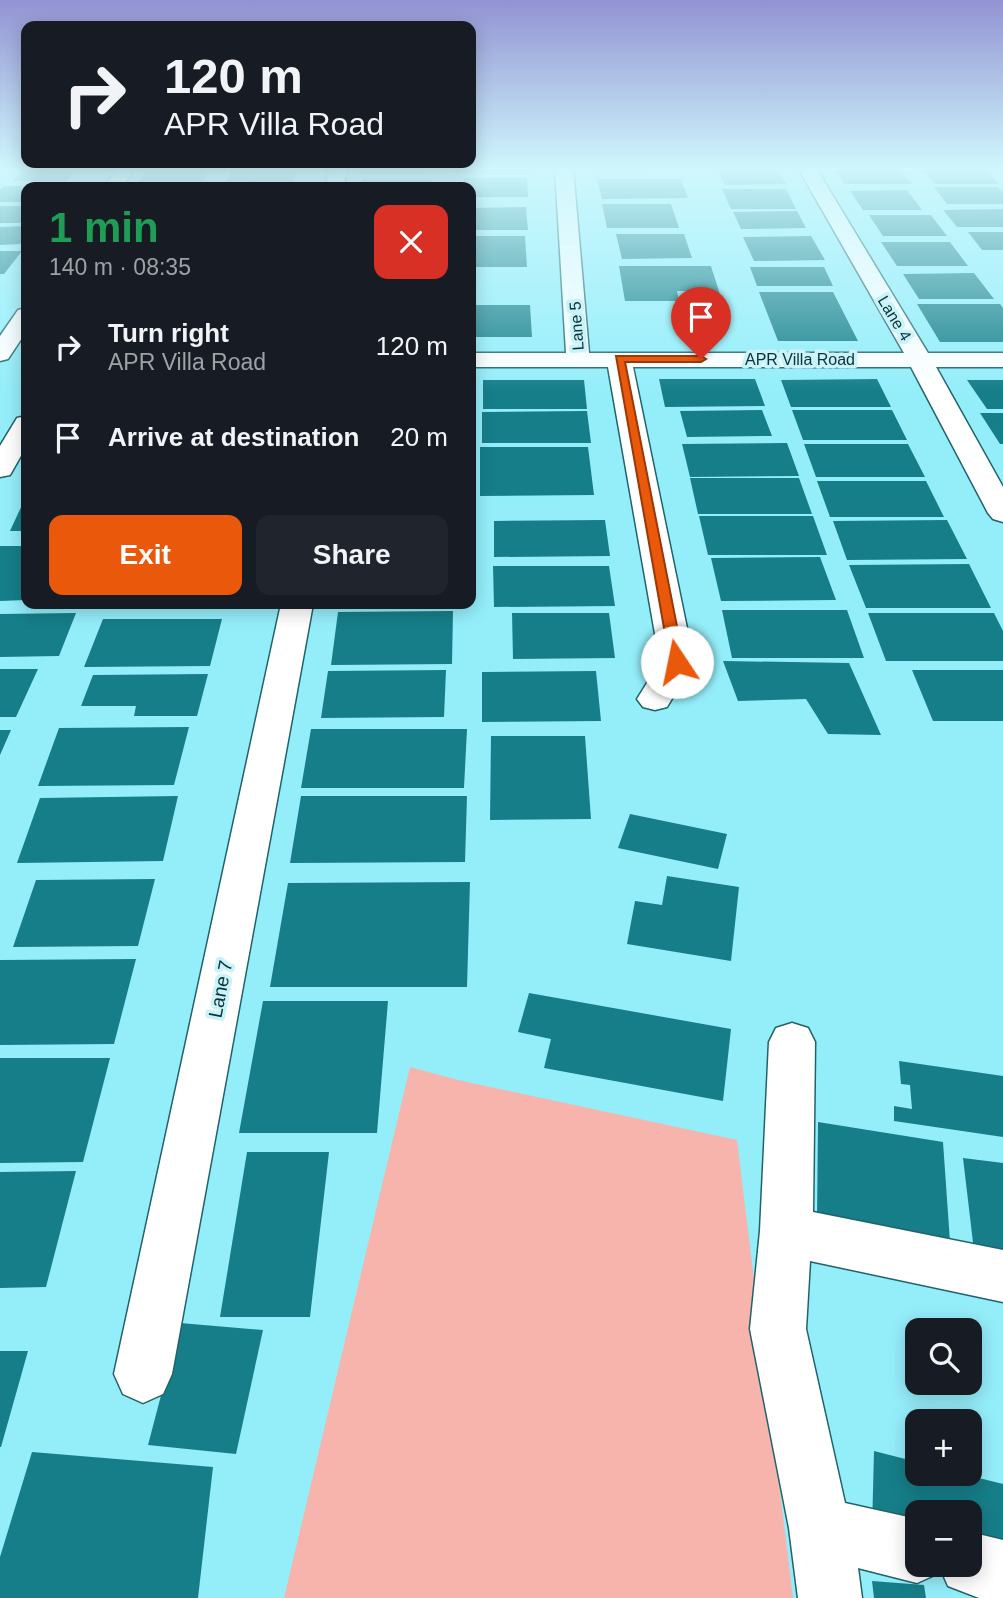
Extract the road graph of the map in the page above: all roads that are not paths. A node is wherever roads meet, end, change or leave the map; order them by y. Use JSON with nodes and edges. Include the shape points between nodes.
{"nodes":[{"id":1,"x":569,"y":243,"type":"edge"},
{"id":2,"x":851,"y":243,"type":"edge"},
{"id":3,"x":21,"y":323,"type":"edge"},
{"id":4,"x":0,"y":356,"type":"edge"},
{"id":5,"x":21,"y":358,"type":"edge"},
{"id":6,"x":578,"y":359,"type":"junction"},
{"id":7,"x":620,"y":359,"type":"junction"},
{"id":8,"x":919,"y":359,"type":"junction"},
{"id":9,"x":476,"y":360,"type":"edge"},
{"id":10,"x":1003,"y":360,"type":"edge"},
{"id":11,"x":21,"y":433,"type":"edge"},
{"id":12,"x":0,"y":470,"type":"edge"},
{"id":13,"x":1003,"y":513,"type":"edge"},
{"id":14,"x":296,"y":609,"type":"edge"},
{"id":15,"x":655,"y":699,"type":"dead end"},
{"id":16,"x":792,"y":1042,"type":"dead end"},
{"id":17,"x":786,"y":1231,"type":"junction"},
{"id":18,"x":1003,"y":1276,"type":"edge"},
{"id":19,"x":143,"y":1374,"type":"dead end"},
{"id":20,"x":820,"y":1528,"type":"junction"},
{"id":21,"x":905,"y":1548,"type":"edge"},
{"id":22,"x":982,"y":1567,"type":"edge"},
{"id":23,"x":1003,"y":1572,"type":"edge"},
{"id":24,"x":830,"y":1598,"type":"edge"}],
"edges":[{"from":1,"to":6,"type":"street","name":"Lane 5"},
{"from":2,"to":8,"type":"street","name":"Lane 4"},
{"from":3,"to":4,"type":"street"},
{"from":4,"to":5,"type":"street"},
{"from":6,"to":7,"type":"street","name":"APR Villa Road"},
{"from":6,"to":9,"type":"street","name":"APR Villa Road"},
{"from":7,"to":8,"type":"street","name":"APR Villa Road"},
{"from":7,"to":15,"type":"street","via":[[677,662]]},
{"from":8,"to":10,"type":"street","name":"APR Villa Road"},
{"from":8,"to":13,"type":"street"},
{"from":11,"to":12,"type":"street"},
{"from":14,"to":19,"type":"street","name":"Lane 7"},
{"from":16,"to":17,"type":"street"},
{"from":17,"to":18,"type":"street"},
{"from":17,"to":20,"type":"street","via":[[778,1329]]},
{"from":20,"to":21,"type":"street"},
{"from":20,"to":24,"type":"street"},
{"from":22,"to":23,"type":"street"}]}
